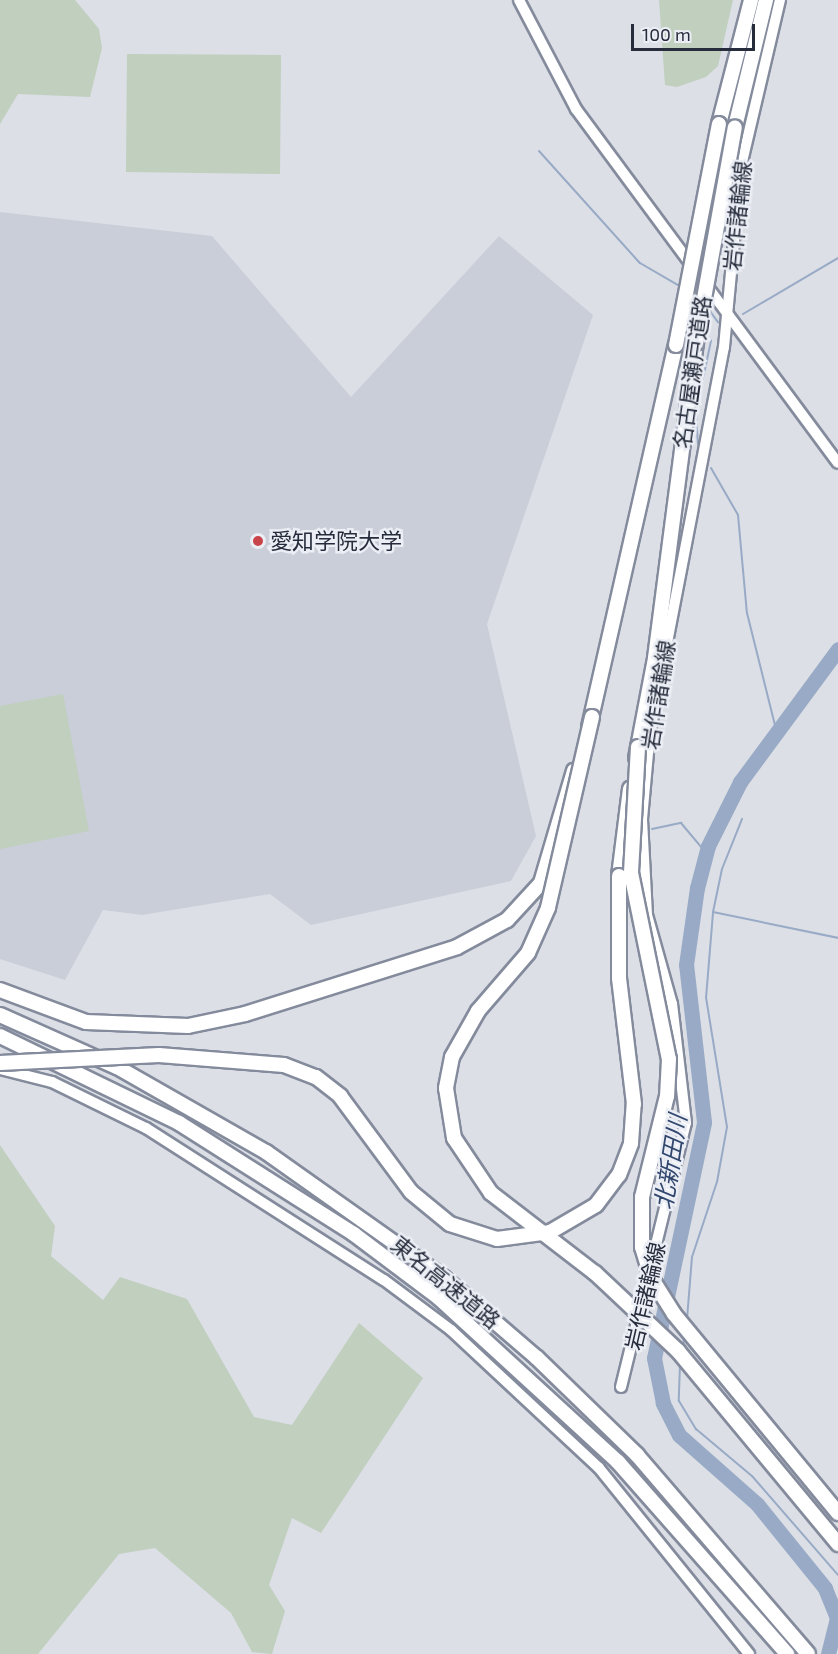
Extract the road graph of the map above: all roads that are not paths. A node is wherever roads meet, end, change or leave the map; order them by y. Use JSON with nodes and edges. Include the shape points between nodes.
{"nodes":[{"id":1,"x":519,"y":0,"type":"edge"},
{"id":2,"x":751,"y":0,"type":"edge"},
{"id":3,"x":766,"y":0,"type":"edge"},
{"id":4,"x":780,"y":0,"type":"edge"},
{"id":5,"x":728,"y":318,"type":"junction"},
{"id":6,"x":838,"y":463,"type":"edge"},
{"id":7,"x":592,"y":717,"type":"junction"},
{"id":8,"x":638,"y":747,"type":"junction"},
{"id":9,"x":0,"y":990,"type":"edge"},
{"id":10,"x":0,"y":1015,"type":"edge"},
{"id":11,"x":0,"y":1036,"type":"edge"},
{"id":12,"x":0,"y":1063,"type":"edge"},
{"id":13,"x":0,"y":1069,"type":"edge"},
{"id":14,"x":621,"y":1387,"type":"dead end"},
{"id":15,"x":838,"y":1513,"type":"edge"},
{"id":16,"x":838,"y":1544,"type":"edge"},
{"id":17,"x":749,"y":1654,"type":"edge"},
{"id":18,"x":787,"y":1654,"type":"edge"},
{"id":19,"x":808,"y":1654,"type":"edge"}],
"edges":[{"from":1,"to":5,"type":"street","via":[[576,109]]},
{"from":2,"to":7,"type":"highway","name":"名古屋瀬戸道路","bridge":true,"via":[[719,124],[658,434]]},
{"from":3,"to":8,"type":"highway","name":"名古屋瀬戸道路","bridge":true,"via":[[735,128],[696,343],[655,658]]},
{"from":4,"to":5,"type":"street","name":"岩作諸輪線","via":[[741,166]]},
{"from":5,"to":6,"type":"street"},
{"from":5,"to":14,"type":"street","name":"岩作諸輪線","via":[[650,731],[642,819],[647,915],[680,1052],[685,1135]]},
{"from":7,"to":9,"type":"highway","bridge":true,"via":[[559,815],[550,866],[520,909],[474,940],[245,1014],[188,1026],[86,1022]]},
{"from":7,"to":16,"type":"highway","bridge":true,"via":[[549,908],[528,953],[477,1011],[452,1057],[446,1088],[454,1138],[469,1167],[491,1193],[595,1273],[678,1351]]},
{"from":8,"to":12,"type":"highway","bridge":true,"via":[[622,844],[617,939],[634,1124],[619,1175],[596,1205],[566,1226],[515,1239],[481,1236],[450,1224],[411,1192],[340,1096],[316,1077],[284,1065],[159,1055]]},
{"from":8,"to":15,"type":"highway","bridge":true,"via":[[631,873],[669,1059],[667,1096],[640,1215],[646,1261],[661,1295],[692,1338]]},
{"from":10,"to":19,"type":"highway","name":"東名高速道路","via":[[117,1067],[247,1141],[444,1278],[537,1358],[637,1455]]},
{"from":11,"to":18,"type":"highway","name":"東名高速道路","via":[[179,1123],[334,1221],[439,1298],[618,1462]]},
{"from":13,"to":17,"type":"street","via":[[52,1082],[146,1128],[384,1280],[452,1330],[599,1468]]}]}
